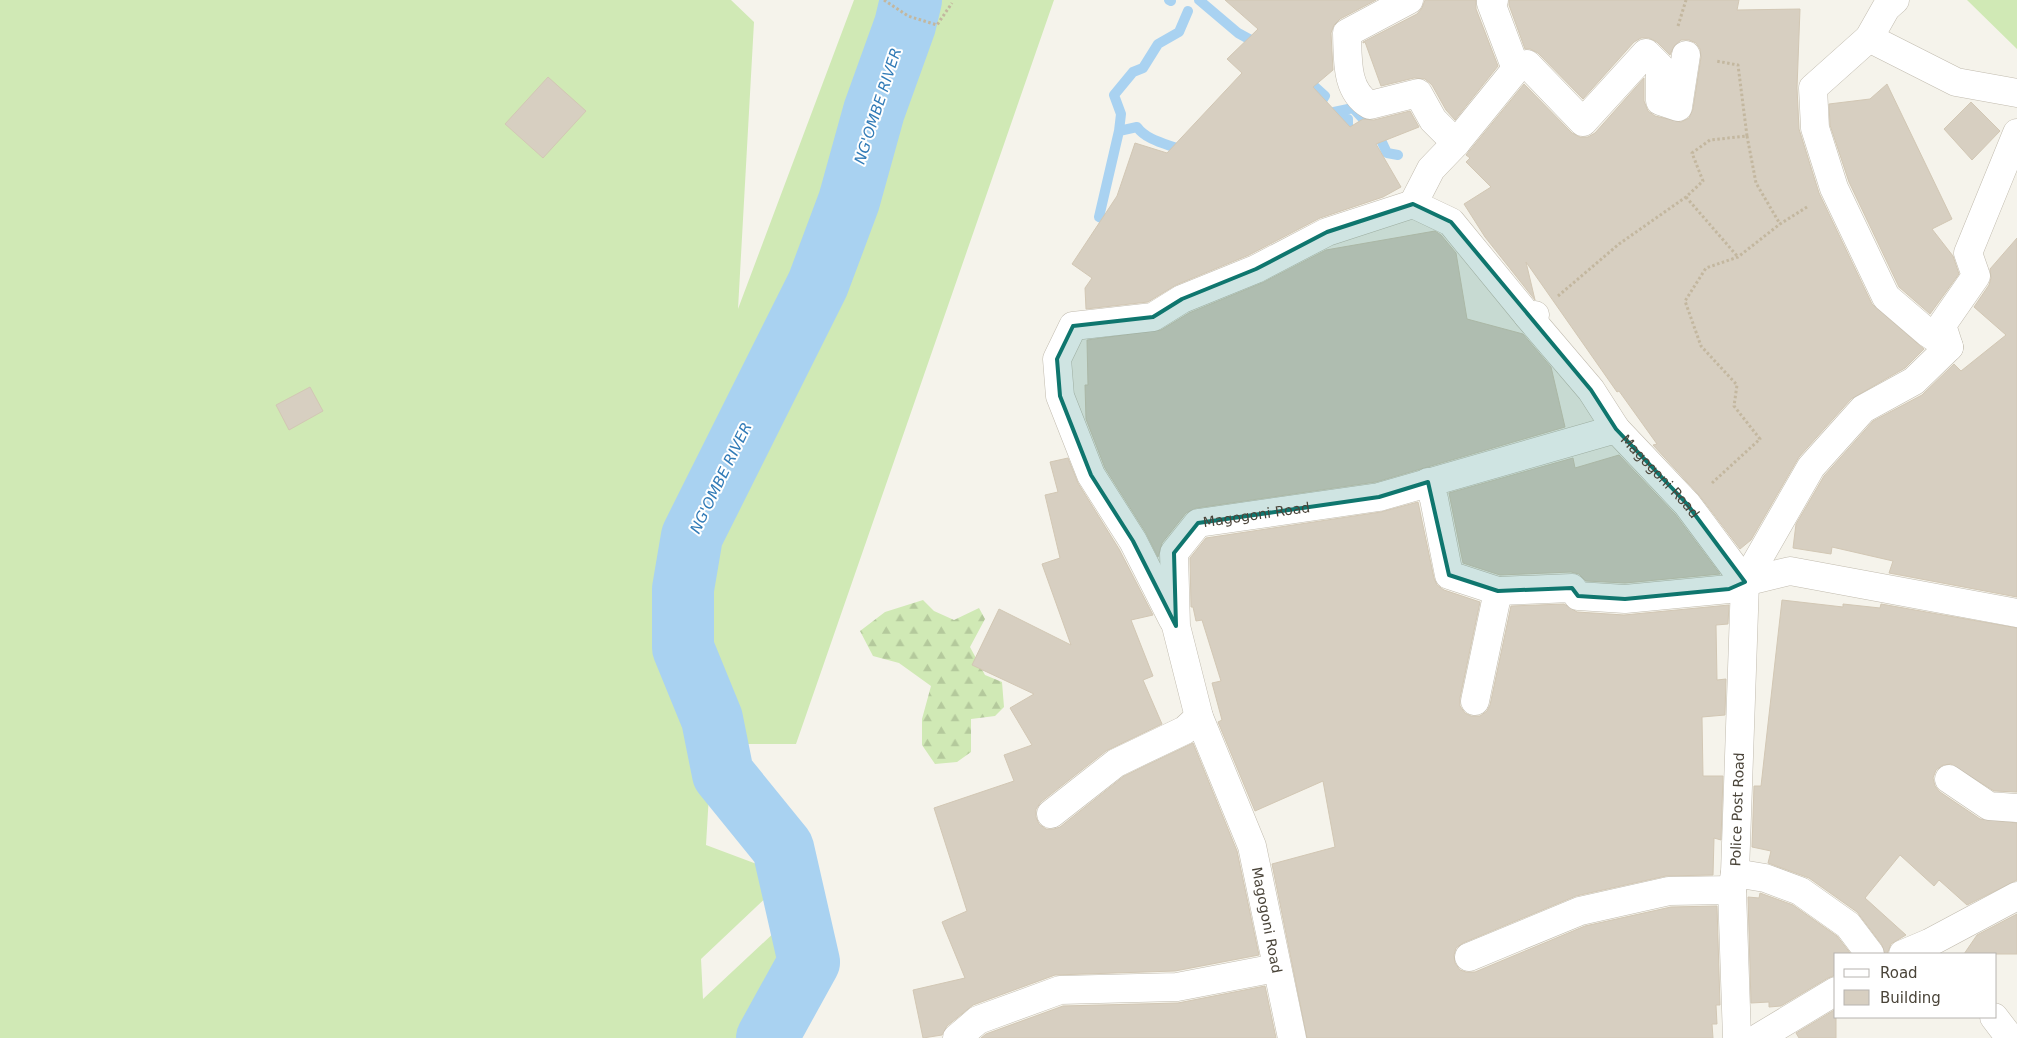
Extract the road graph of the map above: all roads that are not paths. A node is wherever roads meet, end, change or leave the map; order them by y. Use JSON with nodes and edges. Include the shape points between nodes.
{"nodes":[{"id":1,"x":1409,"y":0,"type":"edge"},
{"id":2,"x":1895,"y":0,"type":"edge"},
{"id":3,"x":1491,"y":1,"type":"edge"},
{"id":4,"x":1869,"y":38,"type":"junction"},
{"id":5,"x":1686,"y":55,"type":"dead end"},
{"id":6,"x":1516,"y":69,"type":"junction"},
{"id":7,"x":2017,"y":93,"type":"edge"},
{"id":8,"x":2017,"y":133,"type":"edge"},
{"id":9,"x":1456,"y":143,"type":"junction"},
{"id":10,"x":1413,"y":204,"type":"junction"},
{"id":11,"x":1949,"y":347,"type":"junction"},
{"id":12,"x":1616,"y":429,"type":"junction"},
{"id":13,"x":1428,"y":482,"type":"junction"},
{"id":14,"x":1745,"y":582,"type":"junction"},
{"id":15,"x":1498,"y":591,"type":"junction"},
{"id":16,"x":2017,"y":613,"type":"edge"},
{"id":17,"x":1176,"y":626,"type":"junction"},
{"id":18,"x":1475,"y":701,"type":"dead end"},
{"id":19,"x":1199,"y":717,"type":"junction"},
{"id":20,"x":1949,"y":779,"type":"dead end"},
{"id":21,"x":2017,"y":808,"type":"edge"},
{"id":22,"x":1051,"y":814,"type":"dead end"},
{"id":23,"x":1734,"y":882,"type":"junction"},
{"id":24,"x":2017,"y":896,"type":"edge"},
{"id":25,"x":1931,"y":949,"type":"edge"},
{"id":26,"x":1869,"y":953,"type":"edge"},
{"id":27,"x":1909,"y":953,"type":"edge"},
{"id":28,"x":1470,"y":957,"type":"dead end"},
{"id":29,"x":1276,"y":968,"type":"junction"},
{"id":30,"x":1834,"y":992,"type":"edge"},
{"id":31,"x":1995,"y":1018,"type":"edge"},
{"id":32,"x":957,"y":1038,"type":"edge"},
{"id":33,"x":1292,"y":1038,"type":"edge"},
{"id":34,"x":1738,"y":1038,"type":"edge"},
{"id":35,"x":1758,"y":1038,"type":"edge"},
{"id":36,"x":2010,"y":1038,"type":"edge"}],
"edges":[{"from":1,"to":9,"type":"street","via":[[1347,34],[1348,74],[1362,101],[1370,105],[1418,93],[1433,120]]},
{"from":2,"to":4,"type":"street","via":[[1886,8]]},
{"from":3,"to":6,"type":"street"},
{"from":4,"to":7,"type":"street","via":[[1956,82]]},
{"from":4,"to":11,"type":"street","via":[[1812,88],[1815,128],[1834,188],[1886,297]]},
{"from":5,"to":6,"type":"street","via":[[1678,107],[1660,102],[1660,67],[1646,53],[1582,122],[1527,64]]},
{"from":6,"to":9,"type":"street"},
{"from":8,"to":11,"type":"street","via":[[1968,253],[1976,276],[1942,325]]},
{"from":9,"to":10,"type":"street","via":[[1431,169]]},
{"from":10,"to":12,"type":"street","via":[[1451,222],[1532,315],[1591,390]]},
{"from":10,"to":17,"type":"street","via":[[1327,232],[1256,269],[1182,299],[1153,316],[1072,326],[1057,359],[1060,396],[1091,475],[1133,541]]},
{"from":11,"to":14,"type":"street","via":[[1914,381],[1863,409],[1811,467]]},
{"from":12,"to":13,"type":"street","name":"Magogoni Road"},
{"from":12,"to":14,"type":"street","name":"Magogoni Road","via":[[1687,504]]},
{"from":13,"to":15,"type":"street","via":[[1449,575]]},
{"from":13,"to":17,"type":"street","name":"Magogoni Road","via":[[1379,498],[1198,523],[1174,553]]},
{"from":14,"to":15,"type":"street","via":[[1729,589],[1625,599],[1578,596],[1572,588]]},
{"from":14,"to":16,"type":"street","via":[[1790,571]]},
{"from":14,"to":23,"type":"street","name":"Police Post Road"},
{"from":15,"to":18,"type":"street"},
{"from":17,"to":19,"type":"street","name":"Magogoni Road"},
{"from":19,"to":22,"type":"street","via":[[1185,730],[1116,763]]},
{"from":19,"to":29,"type":"street","name":"Magogoni Road","via":[[1252,846]]},
{"from":20,"to":21,"type":"street","via":[[1988,806]]},
{"from":23,"to":26,"type":"street","via":[[1765,878],[1800,891],[1848,925]]},
{"from":23,"to":28,"type":"street","via":[[1669,891],[1580,911]]},
{"from":23,"to":34,"type":"street","name":"Police Post Road"},
{"from":24,"to":25,"type":"street"},
{"from":25,"to":27,"type":"street"},
{"from":29,"to":32,"type":"street","via":[[1177,987],[1060,990],[978,1020]]},
{"from":29,"to":33,"type":"street","name":"Magogoni Road"},
{"from":30,"to":35,"type":"street"},
{"from":31,"to":36,"type":"street"}]}
